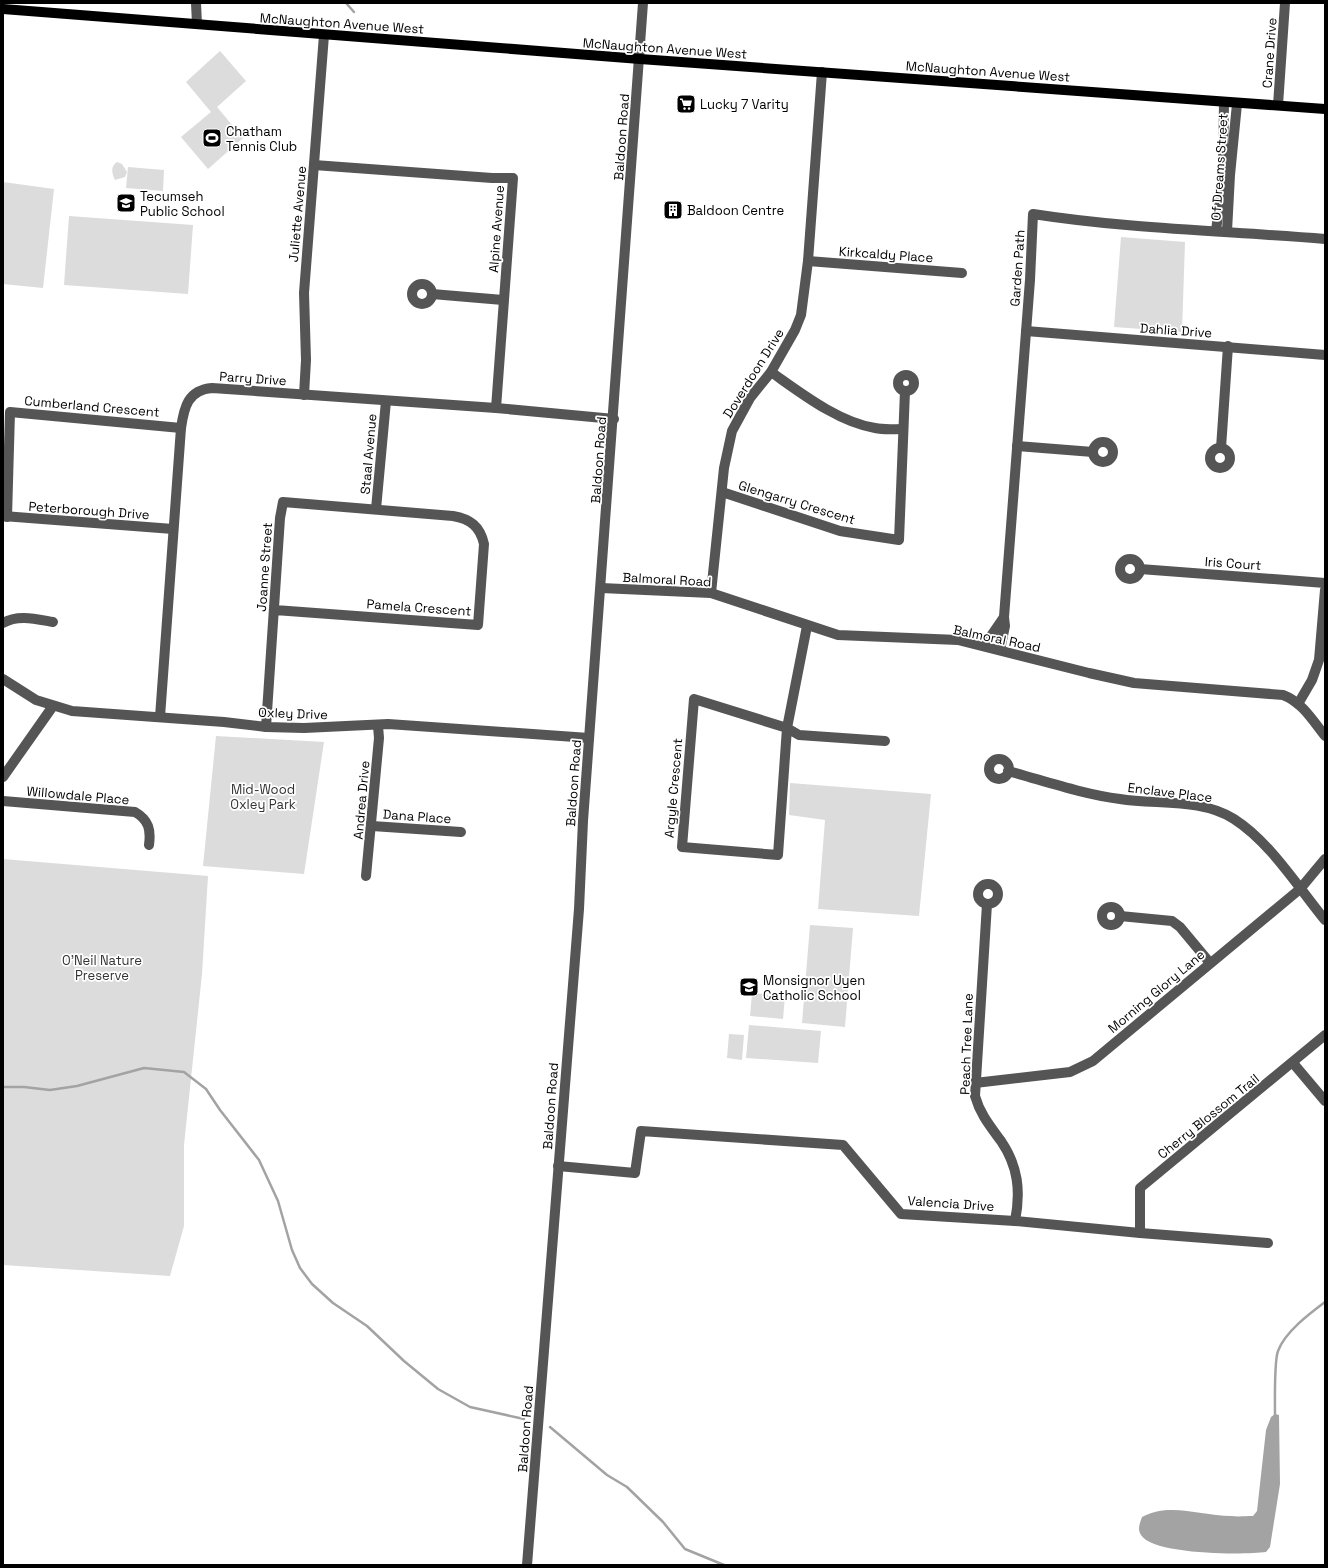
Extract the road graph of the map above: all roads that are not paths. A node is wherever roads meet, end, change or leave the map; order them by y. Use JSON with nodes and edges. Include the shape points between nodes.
{"nodes":[{"id":1,"x":196,"y":3,"type":"edge"},
{"id":2,"x":643,"y":3,"type":"edge"},
{"id":3,"x":1285,"y":3,"type":"edge"},
{"id":4,"x":3,"y":9,"type":"edge"},
{"id":5,"x":198,"y":24,"type":"junction"},
{"id":6,"x":324,"y":35,"type":"junction"},
{"id":7,"x":640,"y":60,"type":"junction"},
{"id":8,"x":822,"y":72,"type":"junction"},
{"id":9,"x":1224,"y":102,"type":"junction"},
{"id":10,"x":1237,"y":104,"type":"junction"},
{"id":11,"x":1278,"y":106,"type":"junction"},
{"id":12,"x":1325,"y":109,"type":"edge"},
{"id":13,"x":314,"y":165,"type":"junction"},
{"id":14,"x":1216,"y":231,"type":"junction"},
{"id":15,"x":1228,"y":231,"type":"junction"},
{"id":16,"x":1325,"y":239,"type":"edge"},
{"id":17,"x":808,"y":261,"type":"junction"},
{"id":18,"x":962,"y":273,"type":"dead end"},
{"id":19,"x":432,"y":294,"type":"dead end"},
{"id":20,"x":503,"y":300,"type":"junction"},
{"id":21,"x":1026,"y":332,"type":"junction"},
{"id":22,"x":1228,"y":346,"type":"junction"},
{"id":23,"x":1325,"y":355,"type":"edge"},
{"id":24,"x":771,"y":372,"type":"junction"},
{"id":25,"x":905,"y":391,"type":"dead end"},
{"id":26,"x":304,"y":395,"type":"junction"},
{"id":27,"x":386,"y":401,"type":"junction"},
{"id":28,"x":496,"y":408,"type":"junction"},
{"id":29,"x":614,"y":419,"type":"junction"},
{"id":30,"x":181,"y":428,"type":"junction"},
{"id":31,"x":903,"y":430,"type":"junction"},
{"id":32,"x":1018,"y":446,"type":"junction"},
{"id":33,"x":1221,"y":448,"type":"dead end"},
{"id":34,"x":1093,"y":452,"type":"dead end"},
{"id":35,"x":722,"y":492,"type":"junction"},
{"id":36,"x":376,"y":510,"type":"junction"},
{"id":37,"x":5,"y":517,"type":"edge"},
{"id":38,"x":173,"y":529,"type":"junction"},
{"id":39,"x":1140,"y":569,"type":"dead end"},
{"id":40,"x":1325,"y":583,"type":"edge"},
{"id":41,"x":601,"y":588,"type":"junction"},
{"id":42,"x":1325,"y":590,"type":"edge"},
{"id":43,"x":711,"y":592,"type":"junction"},
{"id":44,"x":275,"y":610,"type":"junction"},
{"id":45,"x":1004,"y":617,"type":"junction"},
{"id":46,"x":53,"y":622,"type":"dead end"},
{"id":47,"x":3,"y":623,"type":"edge"},
{"id":48,"x":807,"y":626,"type":"junction"},
{"id":49,"x":984,"y":646,"type":"junction"},
{"id":50,"x":1000,"y":650,"type":"junction"},
{"id":51,"x":3,"y":679,"type":"edge"},
{"id":52,"x":1298,"y":704,"type":"junction"},
{"id":53,"x":53,"y":706,"type":"junction"},
{"id":54,"x":160,"y":717,"type":"junction"},
{"id":55,"x":378,"y":726,"type":"junction"},
{"id":56,"x":266,"y":727,"type":"junction"},
{"id":57,"x":787,"y":728,"type":"junction"},
{"id":58,"x":1325,"y":736,"type":"edge"},
{"id":59,"x":589,"y":738,"type":"junction"},
{"id":60,"x":885,"y":740,"type":"dead end"},
{"id":61,"x":1008,"y":771,"type":"dead end"},
{"id":62,"x":3,"y":778,"type":"edge"},
{"id":63,"x":3,"y":801,"type":"edge"},
{"id":64,"x":372,"y":826,"type":"junction"},
{"id":65,"x":461,"y":832,"type":"dead end"},
{"id":66,"x":149,"y":845,"type":"dead end"},
{"id":67,"x":1325,"y":859,"type":"edge"},
{"id":68,"x":366,"y":876,"type":"dead end"},
{"id":69,"x":1300,"y":889,"type":"junction"},
{"id":70,"x":987,"y":904,"type":"dead end"},
{"id":71,"x":1120,"y":916,"type":"dead end"},
{"id":72,"x":1325,"y":920,"type":"edge"},
{"id":73,"x":1210,"y":963,"type":"junction"},
{"id":74,"x":1325,"y":1035,"type":"edge"},
{"id":75,"x":1293,"y":1063,"type":"junction"},
{"id":76,"x":975,"y":1083,"type":"junction"},
{"id":77,"x":1325,"y":1101,"type":"edge"},
{"id":78,"x":558,"y":1166,"type":"junction"},
{"id":79,"x":1015,"y":1220,"type":"junction"},
{"id":80,"x":1140,"y":1233,"type":"junction"},
{"id":81,"x":1268,"y":1243,"type":"dead end"},
{"id":82,"x":527,"y":1565,"type":"edge"}],
"edges":[{"from":1,"to":5,"type":"street"},
{"from":2,"to":7,"type":"street","name":"Baldoon Road"},
{"from":3,"to":11,"type":"street","name":"Crane Drive"},
{"from":4,"to":5,"type":"main road","name":"McNaughton Avenue West"},
{"from":5,"to":6,"type":"main road","name":"McNaughton Avenue West"},
{"from":6,"to":7,"type":"main road","name":"McNaughton Avenue West"},
{"from":6,"to":13,"type":"street","name":"Juliette Avenue"},
{"from":7,"to":8,"type":"main road","name":"McNaughton Avenue West"},
{"from":7,"to":29,"type":"street","name":"Baldoon Road","via":[[618,332]]},
{"from":8,"to":9,"type":"main road","name":"McNaughton Avenue West"},
{"from":8,"to":17,"type":"street","name":"Doverdoon Drive"},
{"from":9,"to":10,"type":"main road","name":"McNaughton Avenue West"},
{"from":9,"to":14,"type":"street","name":"Of Dreams Street","via":[[1223,175]]},
{"from":10,"to":11,"type":"main road","name":"McNaughton Avenue West"},
{"from":10,"to":15,"type":"street","name":"Of Dreams Street"},
{"from":11,"to":12,"type":"main road","name":"McNaughton Avenue West"},
{"from":13,"to":20,"type":"street","name":"Alpine Avenue","via":[[513,178]]},
{"from":13,"to":26,"type":"street","name":"Juliette Avenue","via":[[304,293]]},
{"from":14,"to":15,"type":"street","name":"Garden Path"},
{"from":14,"to":21,"type":"street","name":"Garden Path","via":[[1033,214]]},
{"from":15,"to":16,"type":"street","name":"Garden Path"},
{"from":17,"to":18,"type":"street","name":"Kirkcaldy Place"},
{"from":17,"to":24,"type":"street","name":"Doverdoon Drive","via":[[801,315]]},
{"from":19,"to":20,"type":"street"},
{"from":20,"to":28,"type":"street","name":"Alpine Avenue"},
{"from":21,"to":22,"type":"street","name":"Dahlia Drive"},
{"from":21,"to":32,"type":"street","name":"Garden Path"},
{"from":22,"to":23,"type":"street","name":"Dahlia Drive"},
{"from":22,"to":33,"type":"street"},
{"from":24,"to":31,"type":"street","via":[[819,405],[861,424]]},
{"from":24,"to":35,"type":"street","name":"Doverdoon Drive","via":[[750,398],[732,430]]},
{"from":25,"to":31,"type":"street","name":"Glengarry Crescent"},
{"from":26,"to":27,"type":"street","name":"Parry Drive"},
{"from":26,"to":30,"type":"street","name":"Parry Drive","via":[[205,388],[188,400]]},
{"from":27,"to":28,"type":"street","name":"Parry Drive"},
{"from":27,"to":36,"type":"street","name":"Staal Avenue"},
{"from":28,"to":29,"type":"street","name":"Parry Drive"},
{"from":29,"to":41,"type":"street","name":"Baldoon Road"},
{"from":30,"to":37,"type":"street","name":"Cumberland Crescent","via":[[10,412]]},
{"from":30,"to":38,"type":"street","name":"Parry Drive"},
{"from":31,"to":35,"type":"street","name":"Glengarry Crescent","via":[[899,540],[840,531]]},
{"from":32,"to":34,"type":"street"},
{"from":32,"to":45,"type":"street","name":"Garden Path"},
{"from":35,"to":43,"type":"street","name":"Doverdoon Drive"},
{"from":36,"to":44,"type":"street","name":"Joanne Street","via":[[283,502]]},
{"from":36,"to":44,"type":"street","name":"Pamela Crescent","via":[[464,518],[482,533],[484,544],[478,624]]},
{"from":37,"to":38,"type":"street","name":"Peterborough Drive"},
{"from":38,"to":54,"type":"street","name":"Parry Drive"},
{"from":39,"to":40,"type":"street","name":"Iris Court"},
{"from":41,"to":43,"type":"street","name":"Balmoral Road"},
{"from":41,"to":59,"type":"street","name":"Baldoon Road"},
{"from":42,"to":52,"type":"street","via":[[1319,660],[1312,680]]},
{"from":43,"to":48,"type":"street","name":"Balmoral Road"},
{"from":44,"to":56,"type":"street","name":"Joanne Street"},
{"from":45,"to":49,"type":"street","name":"Garden Path"},
{"from":45,"to":50,"type":"street","name":"Garden Path","via":[[1005,626]]},
{"from":46,"to":47,"type":"street","via":[[20,618]]},
{"from":48,"to":49,"type":"street","name":"Balmoral Road","via":[[838,635],[958,640]]},
{"from":48,"to":57,"type":"street","name":"Argyle Crescent"},
{"from":49,"to":50,"type":"street","name":"Balmoral Road"},
{"from":50,"to":52,"type":"street","name":"Balmoral Road","via":[[1134,683],[1283,695]]},
{"from":51,"to":53,"type":"street","name":"Oxley Drive","via":[[36,700]]},
{"from":52,"to":58,"type":"street","name":"Balmoral Road"},
{"from":53,"to":54,"type":"street","name":"Oxley Drive","via":[[72,710]]},
{"from":53,"to":62,"type":"street"},
{"from":54,"to":56,"type":"street","name":"Oxley Drive"},
{"from":55,"to":56,"type":"street","name":"Oxley Drive"},
{"from":55,"to":59,"type":"street","name":"Oxley Drive","via":[[388,724]]},
{"from":55,"to":64,"type":"street","name":"Andrea Drive"},
{"from":57,"to":57,"type":"street","name":"Argyle Crescent","via":[[694,699],[682,847],[778,855]]},
{"from":57,"to":60,"type":"street","via":[[798,735]]},
{"from":59,"to":78,"type":"street","name":"Baldoon Road","via":[[579,909]]},
{"from":61,"to":69,"type":"street","name":"Enclave Place","via":[[1119,799],[1198,806],[1221,812],[1245,827],[1258,839]]},
{"from":63,"to":66,"type":"street","name":"Willowdale Place","via":[[135,812],[146,820],[149,826]]},
{"from":64,"to":65,"type":"street","name":"Dana Place"},
{"from":64,"to":68,"type":"street","name":"Andrea Drive"},
{"from":67,"to":69,"type":"street","name":"Morning Glory Lane"},
{"from":69,"to":72,"type":"street","name":"Enclave Place"},
{"from":69,"to":73,"type":"street","name":"Morning Glory Lane"},
{"from":70,"to":76,"type":"street","name":"Peach Tree Lane"},
{"from":71,"to":73,"type":"street","via":[[1172,921]]},
{"from":73,"to":76,"type":"street","name":"Morning Glory Lane","via":[[1093,1061],[1081,1068],[1057,1075]]},
{"from":74,"to":75,"type":"street","name":"Cherry Blossom Trail"},
{"from":75,"to":77,"type":"street"},
{"from":75,"to":80,"type":"street","name":"Cherry Blossom Trail","via":[[1140,1188]]},
{"from":76,"to":79,"type":"street","name":"Peach Tree Lane","via":[[978,1109],[1011,1157],[1017,1174],[1019,1204]]},
{"from":78,"to":79,"type":"street","name":"Valencia Drive","via":[[635,1173],[641,1131],[843,1144],[901,1214]]},
{"from":78,"to":82,"type":"street","name":"Baldoon Road"},
{"from":79,"to":80,"type":"street","name":"Valencia Drive"},
{"from":80,"to":81,"type":"street","name":"Valencia Drive"}]}
